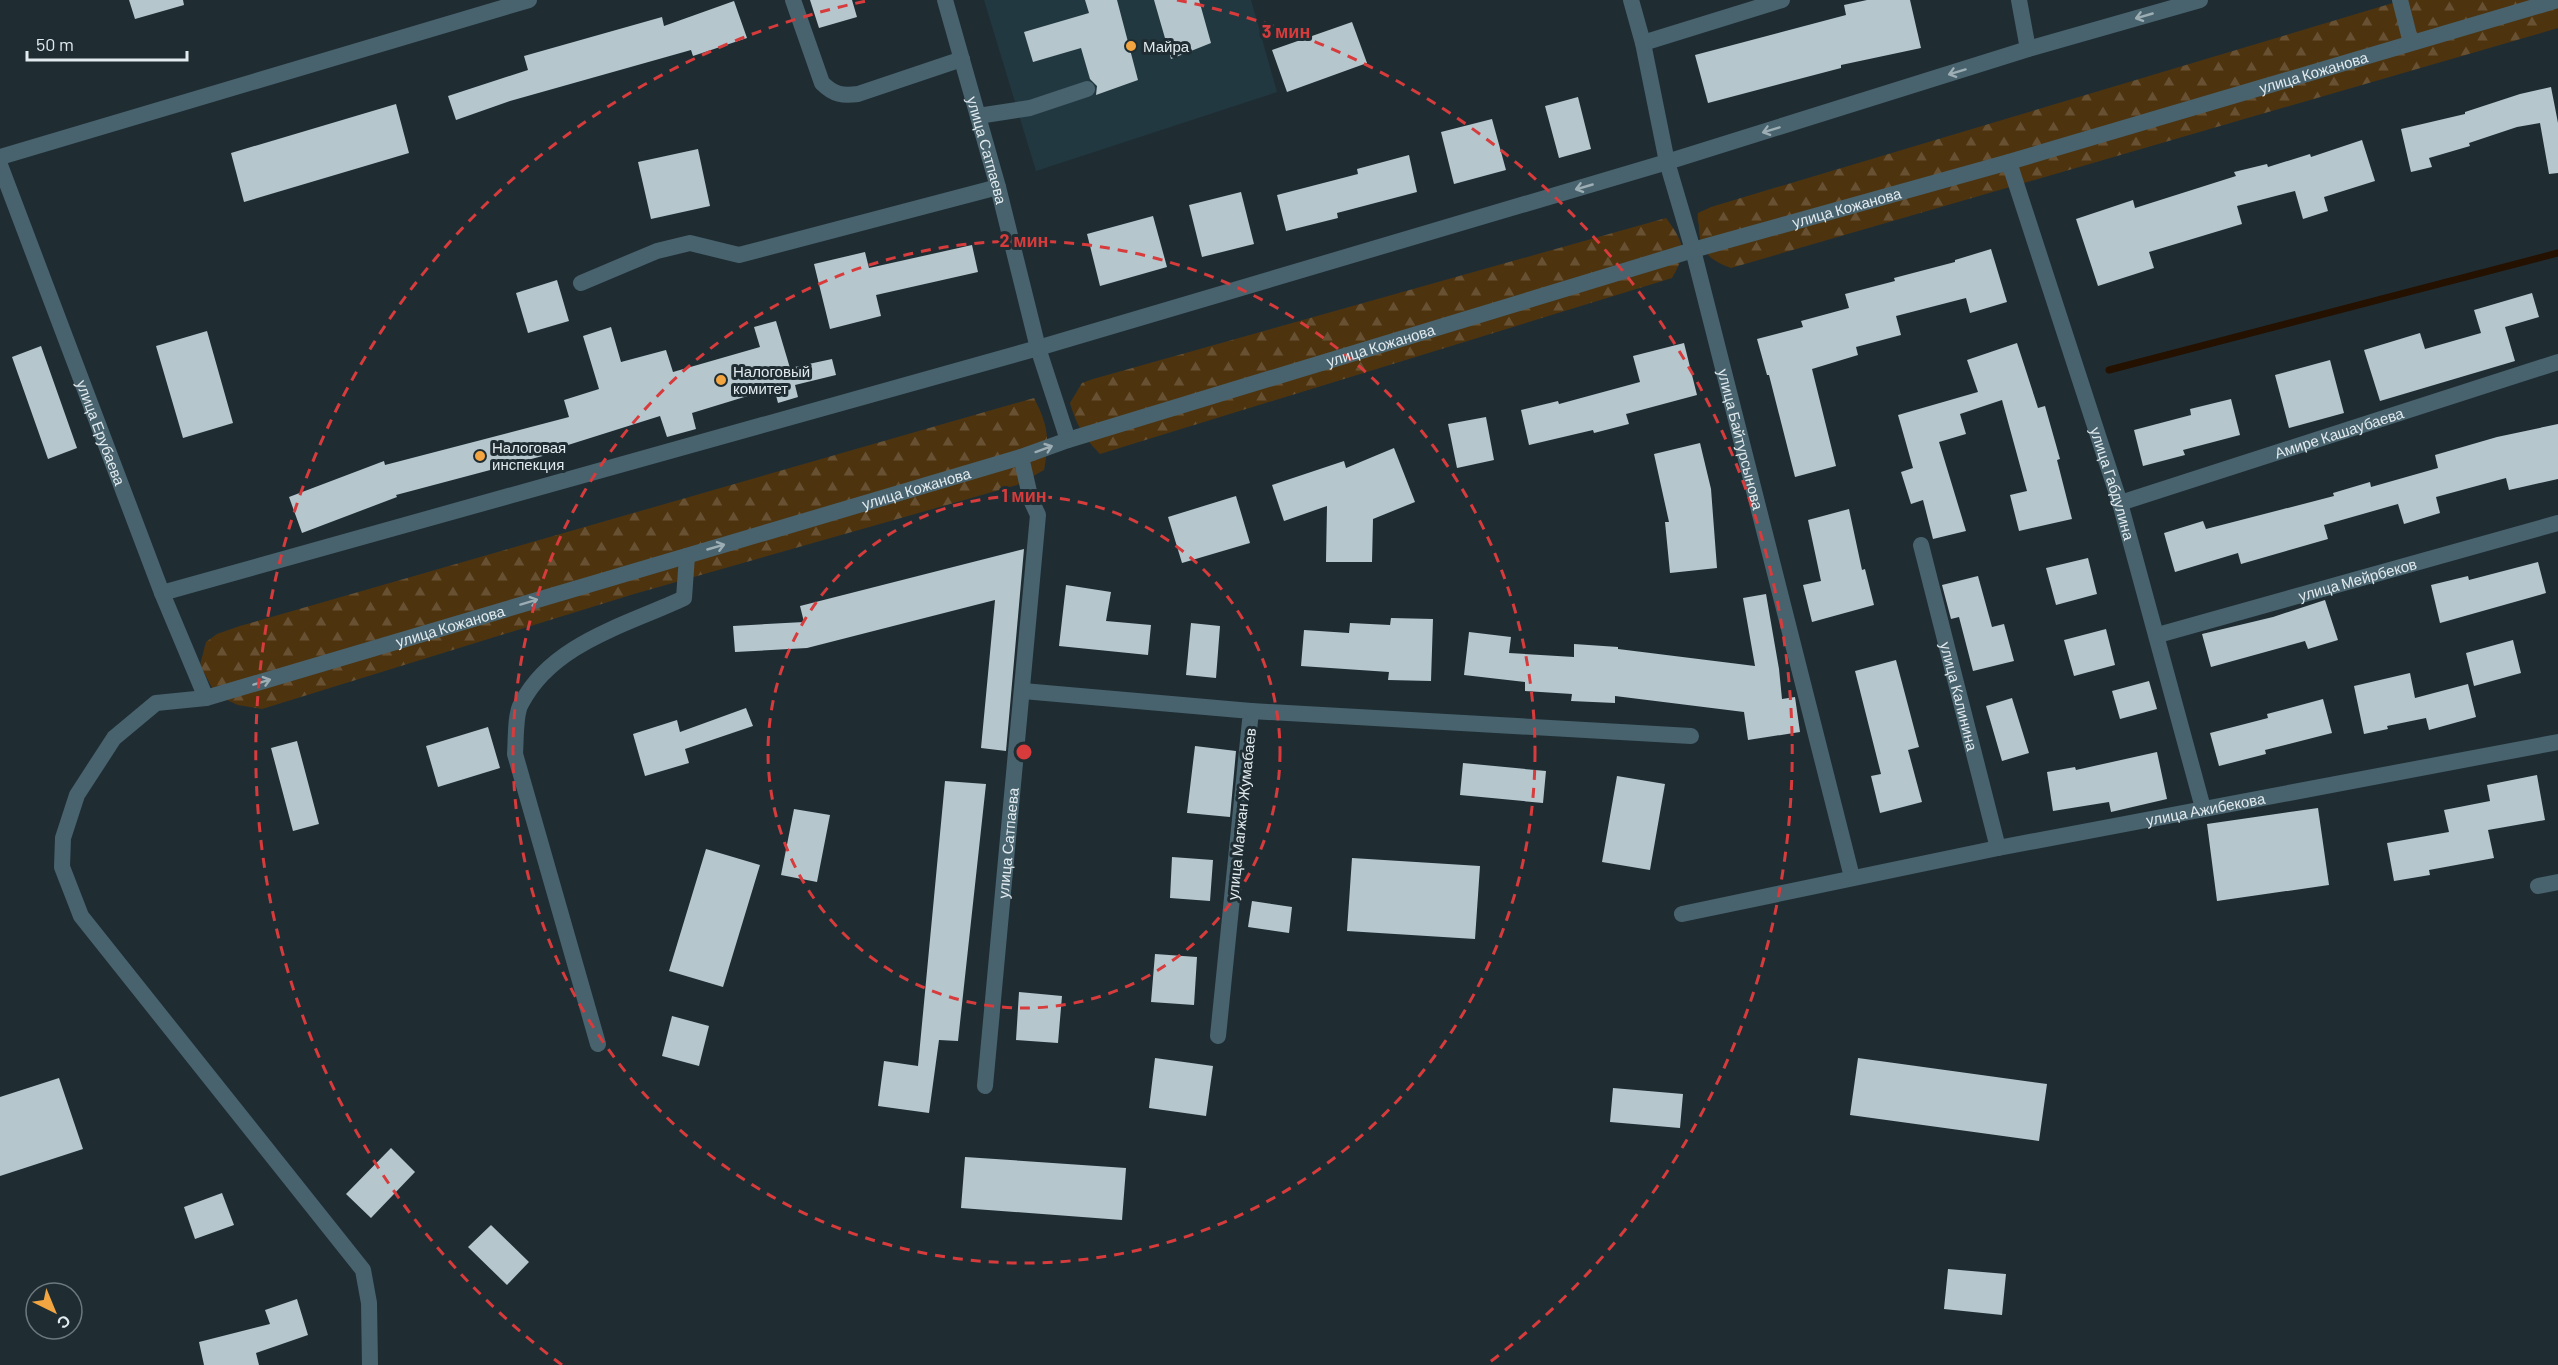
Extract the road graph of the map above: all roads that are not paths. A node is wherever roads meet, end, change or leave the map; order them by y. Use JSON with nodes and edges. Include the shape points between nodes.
{"nodes":[{"id":1,"x":529,"y":0,"type":"edge"},
{"id":2,"x":793,"y":0,"type":"edge"},
{"id":3,"x":945,"y":0,"type":"edge"},
{"id":4,"x":1631,"y":0,"type":"edge"},
{"id":5,"x":1782,"y":0,"type":"edge"},
{"id":6,"x":2019,"y":0,"type":"edge"},
{"id":7,"x":2200,"y":0,"type":"edge"},
{"id":8,"x":2400,"y":0,"type":"edge"},
{"id":9,"x":2558,"y":0,"type":"edge"},
{"id":10,"x":1643,"y":43,"type":"junction"},
{"id":11,"x":2411,"y":43,"type":"junction"},
{"id":12,"x":2028,"y":49,"type":"junction"},
{"id":13,"x":962,"y":59,"type":"junction"},
{"id":14,"x":1087,"y":89,"type":"dead end"},
{"id":15,"x":978,"y":116,"type":"junction"},
{"id":16,"x":0,"y":156,"type":"edge"},
{"id":17,"x":1667,"y":162,"type":"junction"},
{"id":18,"x":2009,"y":162,"type":"junction"},
{"id":19,"x":0,"y":165,"type":"edge"},
{"id":20,"x":999,"y":187,"type":"junction"},
{"id":21,"x":1693,"y":250,"type":"junction"},
{"id":22,"x":581,"y":283,"type":"dead end"},
{"id":23,"x":1038,"y":348,"type":"junction"},
{"id":24,"x":2558,"y":362,"type":"edge"},
{"id":25,"x":1068,"y":440,"type":"junction"},
{"id":26,"x":1021,"y":457,"type":"junction"},
{"id":27,"x":2120,"y":502,"type":"junction"},
{"id":28,"x":2558,"y":523,"type":"edge"},
{"id":29,"x":1921,"y":545,"type":"dead end"},
{"id":30,"x":687,"y":556,"type":"junction"},
{"id":31,"x":162,"y":593,"type":"junction"},
{"id":32,"x":2158,"y":635,"type":"junction"},
{"id":33,"x":1023,"y":691,"type":"junction"},
{"id":34,"x":206,"y":698,"type":"junction"},
{"id":35,"x":1251,"y":711,"type":"junction"},
{"id":36,"x":1691,"y":736,"type":"dead end"},
{"id":37,"x":2558,"y":742,"type":"edge"},
{"id":38,"x":2203,"y":808,"type":"junction"},
{"id":39,"x":1998,"y":848,"type":"junction"},
{"id":40,"x":1852,"y":877,"type":"junction"},
{"id":41,"x":2558,"y":882,"type":"edge"},
{"id":42,"x":2538,"y":886,"type":"dead end"},
{"id":43,"x":1682,"y":914,"type":"dead end"},
{"id":44,"x":1218,"y":1036,"type":"dead end"},
{"id":45,"x":598,"y":1044,"type":"dead end"},
{"id":46,"x":985,"y":1086,"type":"dead end"},
{"id":47,"x":370,"y":1365,"type":"edge"}],
"edges":[{"from":1,"to":16,"type":"street"},
{"from":2,"to":13,"type":"street","via":[[822,83],[842,96]]},
{"from":3,"to":13,"type":"street","name":"улица Сатпаева"},
{"from":4,"to":10,"type":"street","name":"улица Байтурсынова"},
{"from":5,"to":10,"type":"street"},
{"from":6,"to":12,"type":"street"},
{"from":7,"to":12,"type":"street","one_way":true},
{"from":8,"to":11,"type":"street"},
{"from":9,"to":11,"type":"street","name":"улица Кожанова"},
{"from":10,"to":17,"type":"street","name":"улица Байтурсынова"},
{"from":11,"to":18,"type":"street","name":"улица Кожанова"},
{"from":12,"to":17,"type":"street","one_way":true},
{"from":13,"to":15,"type":"street","name":"улица Сатпаева"},
{"from":14,"to":15,"type":"street","via":[[1030,108]]},
{"from":15,"to":20,"type":"street","name":"улица Сатпаева"},
{"from":17,"to":21,"type":"street","name":"улица Байтурсынова"},
{"from":17,"to":23,"type":"street","one_way":true},
{"from":18,"to":21,"type":"street","name":"улица Кожанова"},
{"from":18,"to":27,"type":"street","name":"улица Габдулина"},
{"from":19,"to":31,"type":"street","name":"улица Ерубаева"},
{"from":20,"to":22,"type":"street","via":[[739,255],[690,243],[657,251]]},
{"from":20,"to":23,"type":"street","name":"улица Сатпаева"},
{"from":21,"to":25,"type":"street","name":"улица Кожанова"},
{"from":21,"to":40,"type":"street","name":"улица Байтурсынова"},
{"from":23,"to":25,"type":"street","name":"улица Сатпаева"},
{"from":23,"to":31,"type":"street"},
{"from":24,"to":27,"type":"street","name":"Амире Кашаубаева"},
{"from":26,"to":25,"type":"street","name":"улица Кожанова","one_way":true},
{"from":30,"to":26,"type":"street","name":"улица Кожанова","one_way":true},
{"from":26,"to":33,"type":"street","name":"улица Сатпаева","via":[[1038,515]]},
{"from":27,"to":32,"type":"street","name":"улица Габдулина"},
{"from":28,"to":32,"type":"street","name":"улица Мейрбеков"},
{"from":29,"to":39,"type":"street","name":"улица Калинина"},
{"from":34,"to":30,"type":"street","name":"улица Кожанова","one_way":true},
{"from":30,"to":45,"type":"street","via":[[684,598],[618,626],[552,663],[519,705],[515,754]]},
{"from":31,"to":34,"type":"street","name":"улица Ерубаева"},
{"from":32,"to":38,"type":"street","name":"улица Габдулина"},
{"from":33,"to":35,"type":"street","name":"улица Магжан Жумабаев"},
{"from":33,"to":46,"type":"street","name":"улица Сатпаева"},
{"from":34,"to":47,"type":"street","name":"улица Кожанова","via":[[156,704],[114,738],[77,795],[63,838],[62,867],[81,916],[363,1270],[369,1303]]},
{"from":35,"to":36,"type":"street"},
{"from":35,"to":44,"type":"street","name":"улица Магжан Жумабаев"},
{"from":37,"to":38,"type":"street","name":"улица Ажибекова"},
{"from":38,"to":39,"type":"street","name":"улица Ажибекова"},
{"from":39,"to":40,"type":"street","name":"улица Ажибекова"},
{"from":40,"to":43,"type":"street","name":"улица Ажибекова"},
{"from":41,"to":42,"type":"street"}]}
